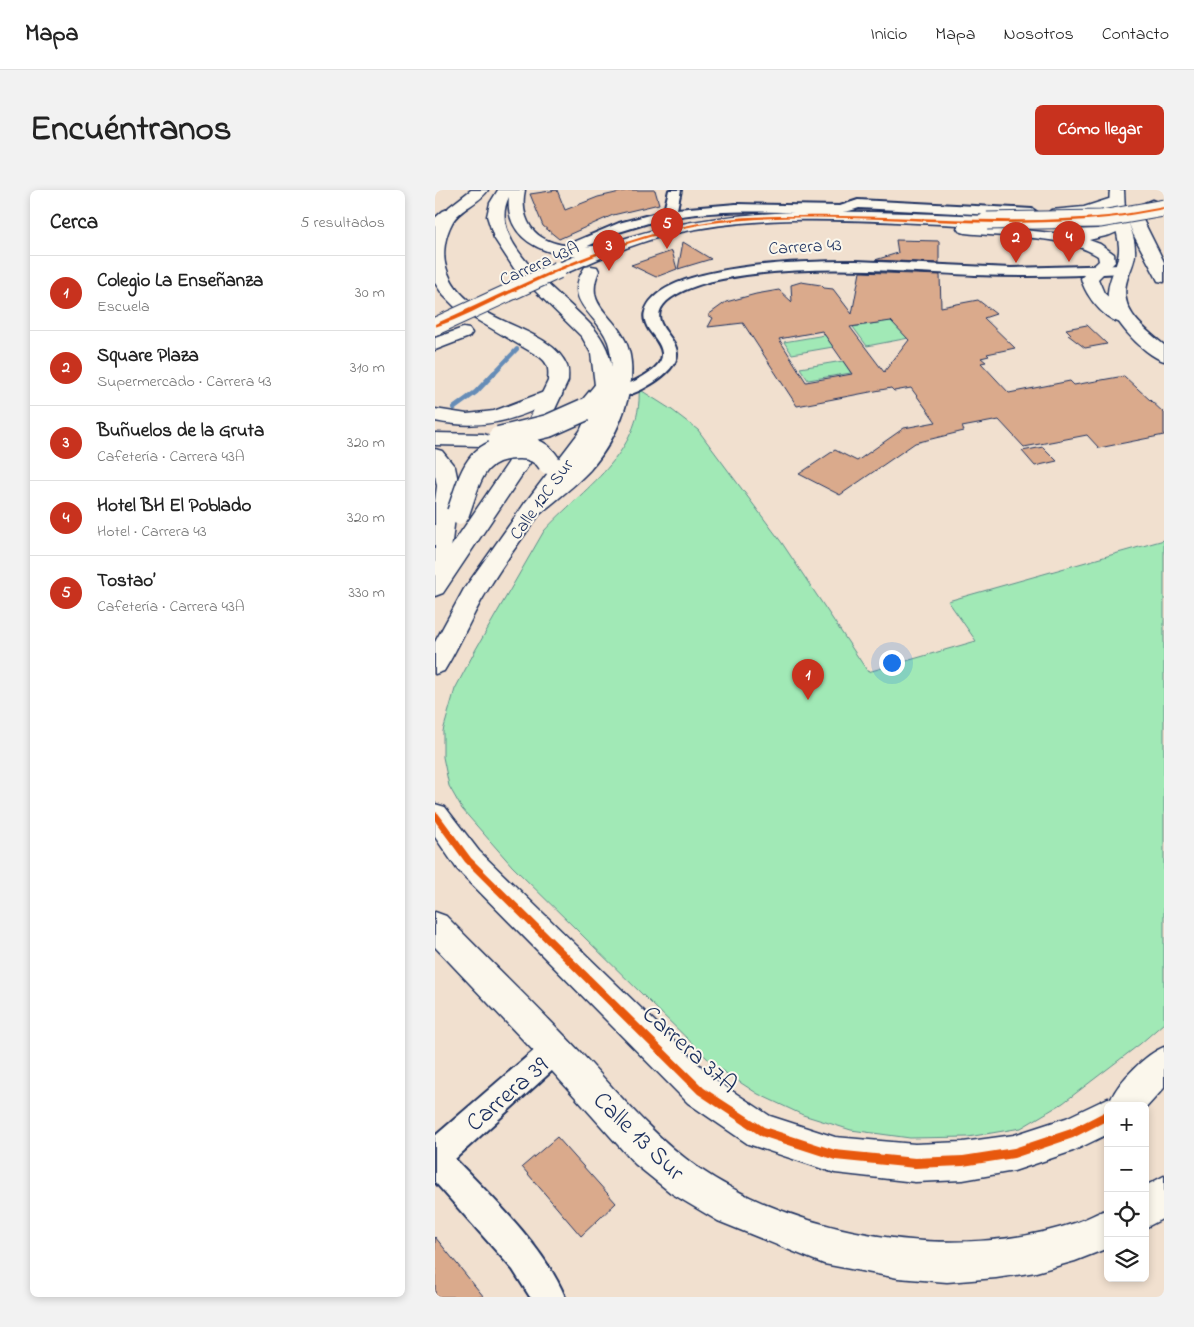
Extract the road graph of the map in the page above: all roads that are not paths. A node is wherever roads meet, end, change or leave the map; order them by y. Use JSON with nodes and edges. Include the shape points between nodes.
{"nodes":[{"id":1,"x":481,"y":190,"type":"edge"},
{"id":2,"x":675,"y":190,"type":"edge"},
{"id":3,"x":855,"y":190,"type":"edge"},
{"id":4,"x":513,"y":192,"type":"edge"},
{"id":5,"x":1116,"y":196,"type":"edge"},
{"id":6,"x":1134,"y":196,"type":"dead end"},
{"id":7,"x":1164,"y":201,"type":"edge"},
{"id":8,"x":858,"y":204,"type":"junction"},
{"id":9,"x":1164,"y":208,"type":"edge"},
{"id":10,"x":1032,"y":213,"type":"junction"},
{"id":11,"x":1133,"y":213,"type":"junction"},
{"id":12,"x":448,"y":214,"type":"junction"},
{"id":13,"x":670,"y":214,"type":"junction"},
{"id":14,"x":1164,"y":216,"type":"edge"},
{"id":15,"x":957,"y":224,"type":"junction"},
{"id":16,"x":987,"y":224,"type":"junction"},
{"id":17,"x":1120,"y":225,"type":"junction"},
{"id":18,"x":435,"y":227,"type":"edge"},
{"id":19,"x":666,"y":231,"type":"junction"},
{"id":20,"x":1031,"y":236,"type":"junction"},
{"id":21,"x":609,"y":250,"type":"junction"},
{"id":22,"x":565,"y":251,"type":"junction"},
{"id":23,"x":435,"y":258,"type":"edge"},
{"id":24,"x":1122,"y":269,"type":"junction"},
{"id":25,"x":591,"y":271,"type":"junction"},
{"id":26,"x":560,"y":277,"type":"junction"},
{"id":27,"x":1094,"y":277,"type":"junction"},
{"id":28,"x":1154,"y":282,"type":"edge"},
{"id":29,"x":1116,"y":287,"type":"junction"},
{"id":30,"x":1125,"y":319,"type":"junction"},
{"id":31,"x":435,"y":326,"type":"edge"},
{"id":32,"x":459,"y":335,"type":"junction"},
{"id":33,"x":435,"y":344,"type":"edge"},
{"id":34,"x":435,"y":353,"type":"edge"},
{"id":35,"x":1164,"y":355,"type":"edge"},
{"id":36,"x":622,"y":374,"type":"junction"},
{"id":37,"x":648,"y":378,"type":"junction"},
{"id":38,"x":612,"y":390,"type":"junction"},
{"id":39,"x":552,"y":394,"type":"junction"},
{"id":40,"x":435,"y":415,"type":"edge"},
{"id":41,"x":435,"y":439,"type":"edge"},
{"id":42,"x":435,"y":455,"type":"edge"},
{"id":43,"x":538,"y":501,"type":"junction"},
{"id":44,"x":436,"y":572,"type":"edge"},
{"id":45,"x":435,"y":588,"type":"edge"},
{"id":46,"x":435,"y":665,"type":"edge"},
{"id":47,"x":435,"y":815,"type":"edge"},
{"id":48,"x":435,"y":926,"type":"edge"},
{"id":49,"x":555,"y":1050,"type":"junction"},
{"id":50,"x":1164,"y":1063,"type":"edge"},
{"id":51,"x":1164,"y":1079,"type":"edge"},
{"id":52,"x":1124,"y":1102,"type":"edge"},
{"id":53,"x":1127,"y":1102,"type":"edge"},
{"id":54,"x":1104,"y":1115,"type":"edge"},
{"id":55,"x":435,"y":1156,"type":"edge"},
{"id":56,"x":435,"y":1160,"type":"edge"},
{"id":57,"x":1164,"y":1195,"type":"edge"},
{"id":58,"x":1149,"y":1206,"type":"edge"},
{"id":59,"x":1104,"y":1230,"type":"edge"},
{"id":60,"x":549,"y":1297,"type":"edge"}],
"edges":[{"from":1,"to":12,"type":"main road"},
{"from":2,"to":13,"type":"street"},
{"from":3,"to":8,"type":"street"},
{"from":4,"to":22,"type":"main road","via":[[525,230],[546,246]]},
{"from":4,"to":38,"type":"main road","via":[[495,216],[502,238],[523,270],[590,335],[600,353]]},
{"from":5,"to":10,"type":"main road","via":[[1086,212]]},
{"from":5,"to":17,"type":"main road"},
{"from":6,"to":11,"type":"main road"},
{"from":7,"to":11,"type":"main road"},
{"from":8,"to":10,"type":"street","name":"Carrera 43A"},
{"from":8,"to":13,"type":"street","name":"Carrera 43A","via":[[841,210],[722,208]]},
{"from":9,"to":16,"type":"main road","name":"Carrera 43A","bridge":true,"via":[[1101,219]]},
{"from":10,"to":15,"type":"main road"},
{"from":11,"to":17,"type":"main road"},
{"from":11,"to":28,"type":"main road"},
{"from":12,"to":18,"type":"main road"},
{"from":12,"to":23,"type":"main road","via":[[438,235]]},
{"from":13,"to":19,"type":"street"},
{"from":13,"to":22,"type":"street","name":"Carrera 43A","via":[[632,223]]},
{"from":14,"to":16,"type":"main road","name":"Carrera 43A","via":[[1091,225]]},
{"from":15,"to":16,"type":"main road","name":"Carrera 43A"},
{"from":15,"to":19,"type":"main road","name":"Carrera 43A","via":[[765,218],[720,221]]},
{"from":15,"to":20,"type":"main road","via":[[988,232]]},
{"from":15,"to":25,"type":"main road","name":"Carrera 43A","via":[[766,226],[652,247]]},
{"from":17,"to":20,"type":"main road","via":[[1092,235]]},
{"from":17,"to":24,"type":"main road","via":[[1128,247]]},
{"from":19,"to":21,"type":"main road","name":"Carrera 43A"},
{"from":20,"to":27,"type":"main road","via":[[1077,241],[1097,247],[1107,262]]},
{"from":21,"to":22,"type":"main road"},
{"from":21,"to":26,"type":"main road","name":"Carrera 43A"},
{"from":23,"to":39,"type":"main road","name":"Calle 12C Sur","via":[[437,273],[465,308],[535,344],[554,359],[559,373]]},
{"from":24,"to":27,"type":"street","name":"Carrera 43"},
{"from":24,"to":29,"type":"main road"},
{"from":25,"to":26,"type":"main road","name":"Carrera 43A"},
{"from":25,"to":36,"type":"main road","name":"Calle 12C Sur","via":[[583,290],[617,342]]},
{"from":26,"to":31,"type":"main road","name":"Carrera 43A","bridge":true},
{"from":26,"to":32,"type":"main road","name":"Carrera 43A"},
{"from":27,"to":30,"type":"main road","via":[[1099,299]]},
{"from":27,"to":37,"type":"street","name":"Carrera 43","via":[[873,264],[819,264],[761,269],[701,280],[670,292],[654,306],[653,325],[670,349],[670,359],[659,373]]},
{"from":28,"to":29,"type":"main road"},
{"from":29,"to":30,"type":"main road","via":[[1116,301]]},
{"from":30,"to":35,"type":"main road"},
{"from":32,"to":33,"type":"main road","name":"Carrera 43A"},
{"from":32,"to":34,"type":"main road"},
{"from":36,"to":37,"type":"street"},
{"from":36,"to":38,"type":"main road","name":"Calle 12C Sur"},
{"from":37,"to":38,"type":"street","name":"Carrera 43"},
{"from":38,"to":41,"type":"main road","bridge":true,"via":[[584,410],[535,430],[483,440]]},
{"from":38,"to":43,"type":"main road","name":"Calle 12C Sur","via":[[590,432]]},
{"from":39,"to":40,"type":"main road","via":[[511,413],[488,419],[470,421]]},
{"from":39,"to":45,"type":"main road","name":"Calle 12C Sur","via":[[519,463]]},
{"from":42,"to":44,"type":"main road","via":[[444,467],[448,486]]},
{"from":43,"to":44,"type":"main road","bridge":true,"via":[[549,463],[542,454],[529,448],[510,447],[486,454],[472,470]]},
{"from":43,"to":46,"type":"main road","name":"Calle 12C Sur","via":[[476,589]]},
{"from":47,"to":54,"type":"main road","name":"Carrera 37A","via":[[468,860],[701,1091],[761,1131],[835,1155],[915,1163],[963,1161],[1013,1153],[1073,1133]]},
{"from":48,"to":49,"type":"main road","name":"Calle 13 Sur"},
{"from":49,"to":55,"type":"street","name":"Carrera 39"},
{"from":49,"to":59,"type":"main road","name":"Calle 13 Sur","via":[[648,1151],[684,1180],[731,1208],[824,1246],[947,1262],[1036,1252],[1075,1242]]},
{"from":50,"to":52,"type":"main road"},
{"from":51,"to":53,"type":"main road","name":"Carrera 37A"},
{"from":56,"to":60,"type":"street","via":[[524,1259]]},
{"from":57,"to":58,"type":"main road"}]}
